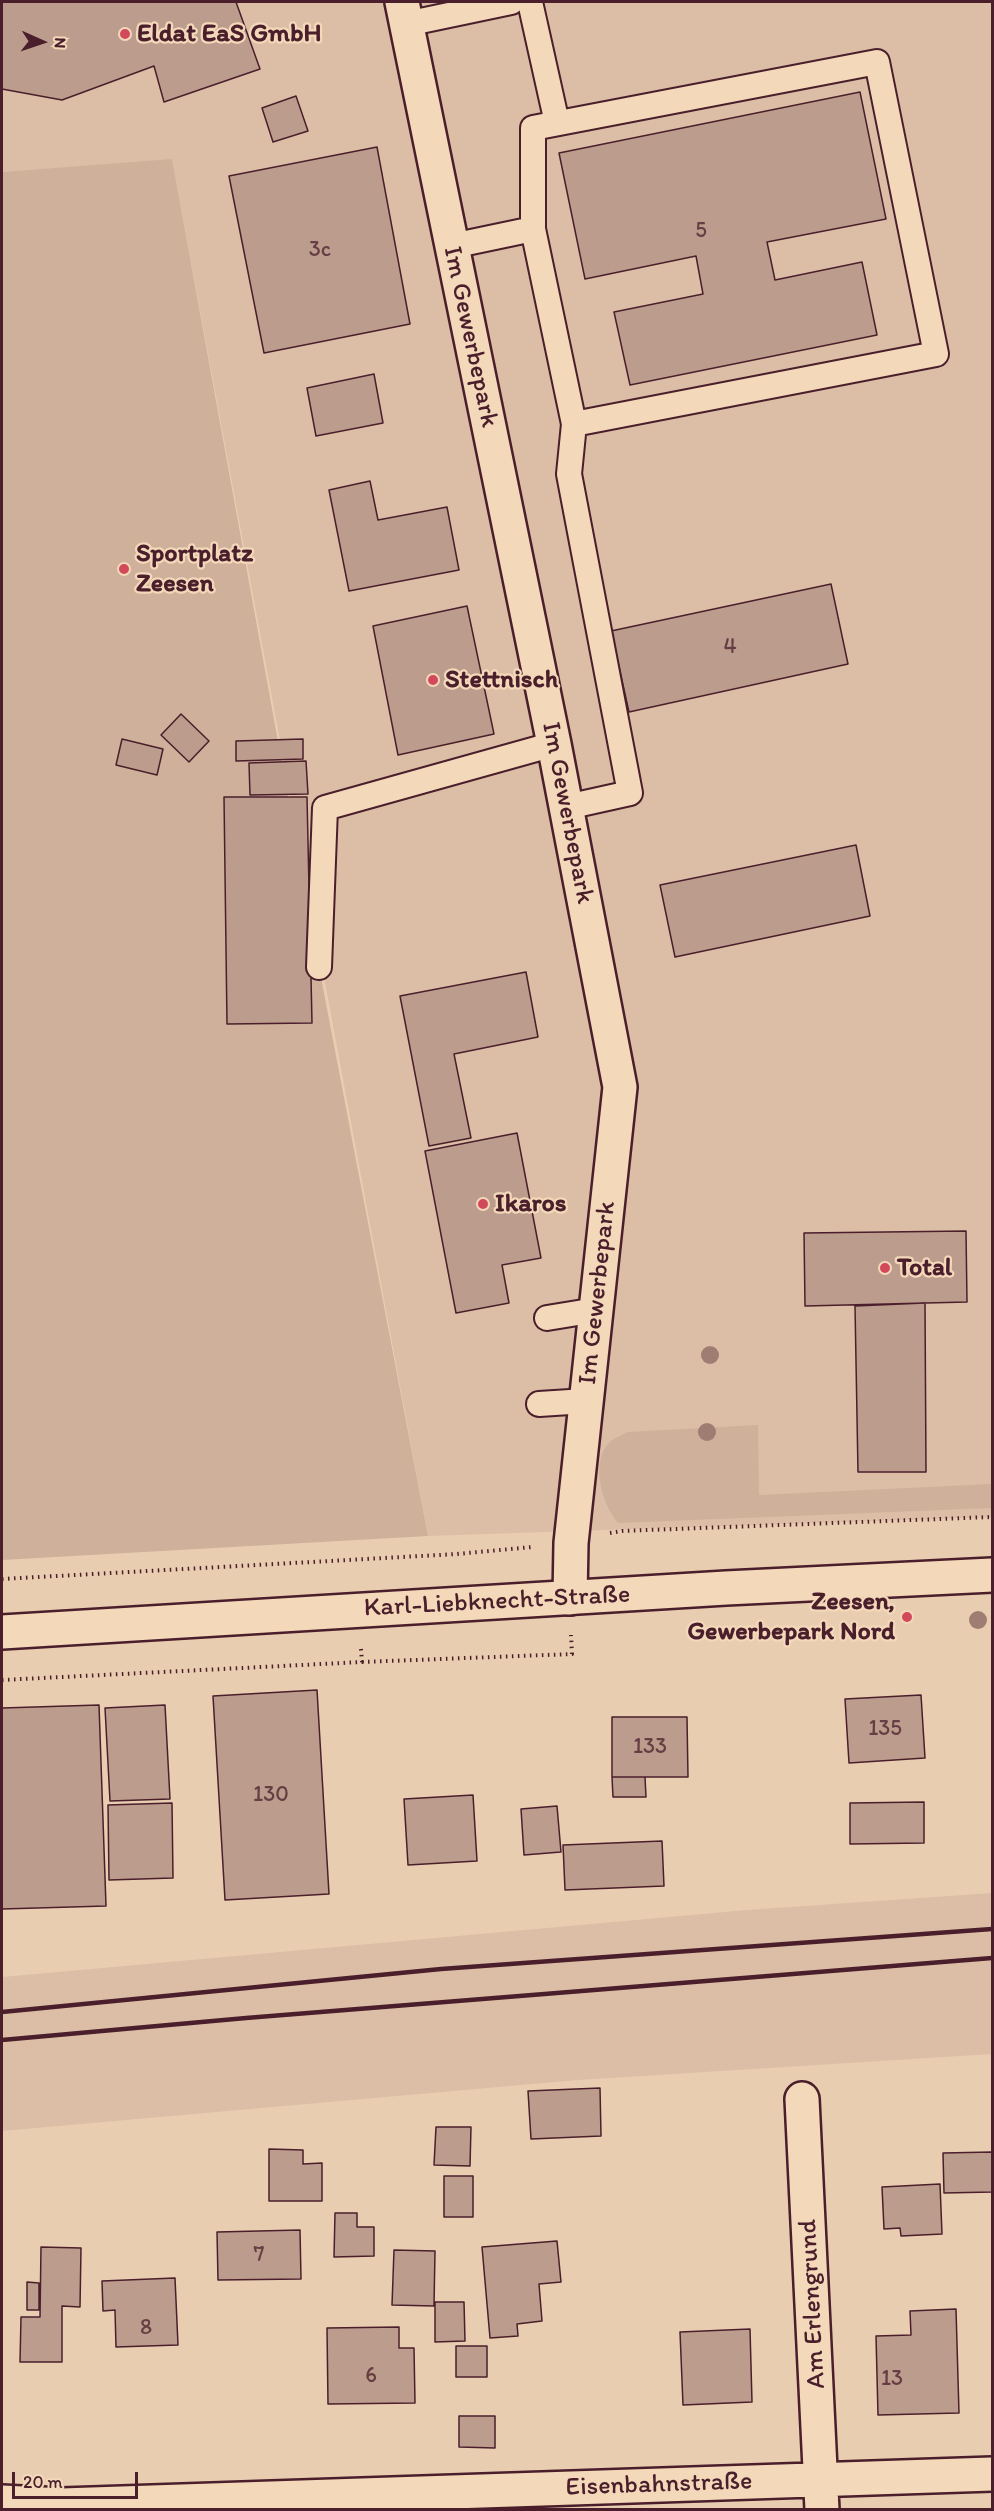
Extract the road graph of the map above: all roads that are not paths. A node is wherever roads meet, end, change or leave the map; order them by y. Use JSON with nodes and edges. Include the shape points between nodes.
{"nodes":[{"id":1,"x":511,"y":2,"type":"edge"},
{"id":2,"x":530,"y":2,"type":"edge"},
{"id":3,"x":404,"y":13,"type":"edge"},
{"id":4,"x":557,"y":123,"type":"junction"},
{"id":5,"x":533,"y":229,"type":"junction"},
{"id":6,"x":452,"y":246,"type":"junction"},
{"id":7,"x":574,"y":424,"type":"junction"},
{"id":8,"x":555,"y":744,"type":"junction"},
{"id":9,"x":567,"y":807,"type":"junction"},
{"id":10,"x":319,"y":967,"type":"dead end"},
{"id":11,"x":596,"y":1310,"type":"junction"},
{"id":12,"x":547,"y":1318,"type":"dead end"},
{"id":13,"x":586,"y":1401,"type":"junction"},
{"id":14,"x":539,"y":1404,"type":"dead end"},
{"id":15,"x":993,"y":1575,"type":"edge"},
{"id":16,"x":570,"y":1598,"type":"junction"},
{"id":17,"x":2,"y":1632,"type":"edge"},
{"id":18,"x":802,"y":2099,"type":"dead end"},
{"id":19,"x":993,"y":2474,"type":"edge"},
{"id":20,"x":822,"y":2495,"type":"edge"},
{"id":21,"x":2,"y":2502,"type":"edge"},
{"id":22,"x":62,"y":2507,"type":"edge"}],
"edges":[{"from":1,"to":3,"type":"lane"},
{"from":2,"to":4,"type":"lane"},
{"from":3,"to":6,"type":"street","name":"Im Gewerbepark"},
{"from":4,"to":5,"type":"lane","via":[[532,128]]},
{"from":4,"to":7,"type":"lane","via":[[877,62],[936,354]]},
{"from":5,"to":6,"type":"lane"},
{"from":5,"to":7,"type":"lane"},
{"from":6,"to":8,"type":"street","name":"Im Gewerbepark"},
{"from":7,"to":9,"type":"lane","via":[[569,474],[630,793]]},
{"from":8,"to":9,"type":"street","name":"Im Gewerbepark"},
{"from":8,"to":10,"type":"lane","via":[[325,807]]},
{"from":9,"to":11,"type":"street","name":"Im Gewerbepark","via":[[620,1087]]},
{"from":11,"to":12,"type":"lane"},
{"from":11,"to":13,"type":"street","name":"Im Gewerbepark"},
{"from":13,"to":14,"type":"lane"},
{"from":13,"to":16,"type":"street","name":"Im Gewerbepark","via":[[571,1542]]},
{"from":15,"to":16,"type":"street","name":"Karl-Liebknecht-Straße"},
{"from":16,"to":17,"type":"street","name":"Karl-Liebknecht-Straße"},
{"from":18,"to":20,"type":"street","name":"Am Erlengrund"},
{"from":19,"to":20,"type":"street","name":"Eisenbahnstraße"},
{"from":20,"to":22,"type":"street","name":"Eisenbahnstraße"},
{"from":21,"to":22,"type":"street","name":"Eisenbahnstraße"}]}
